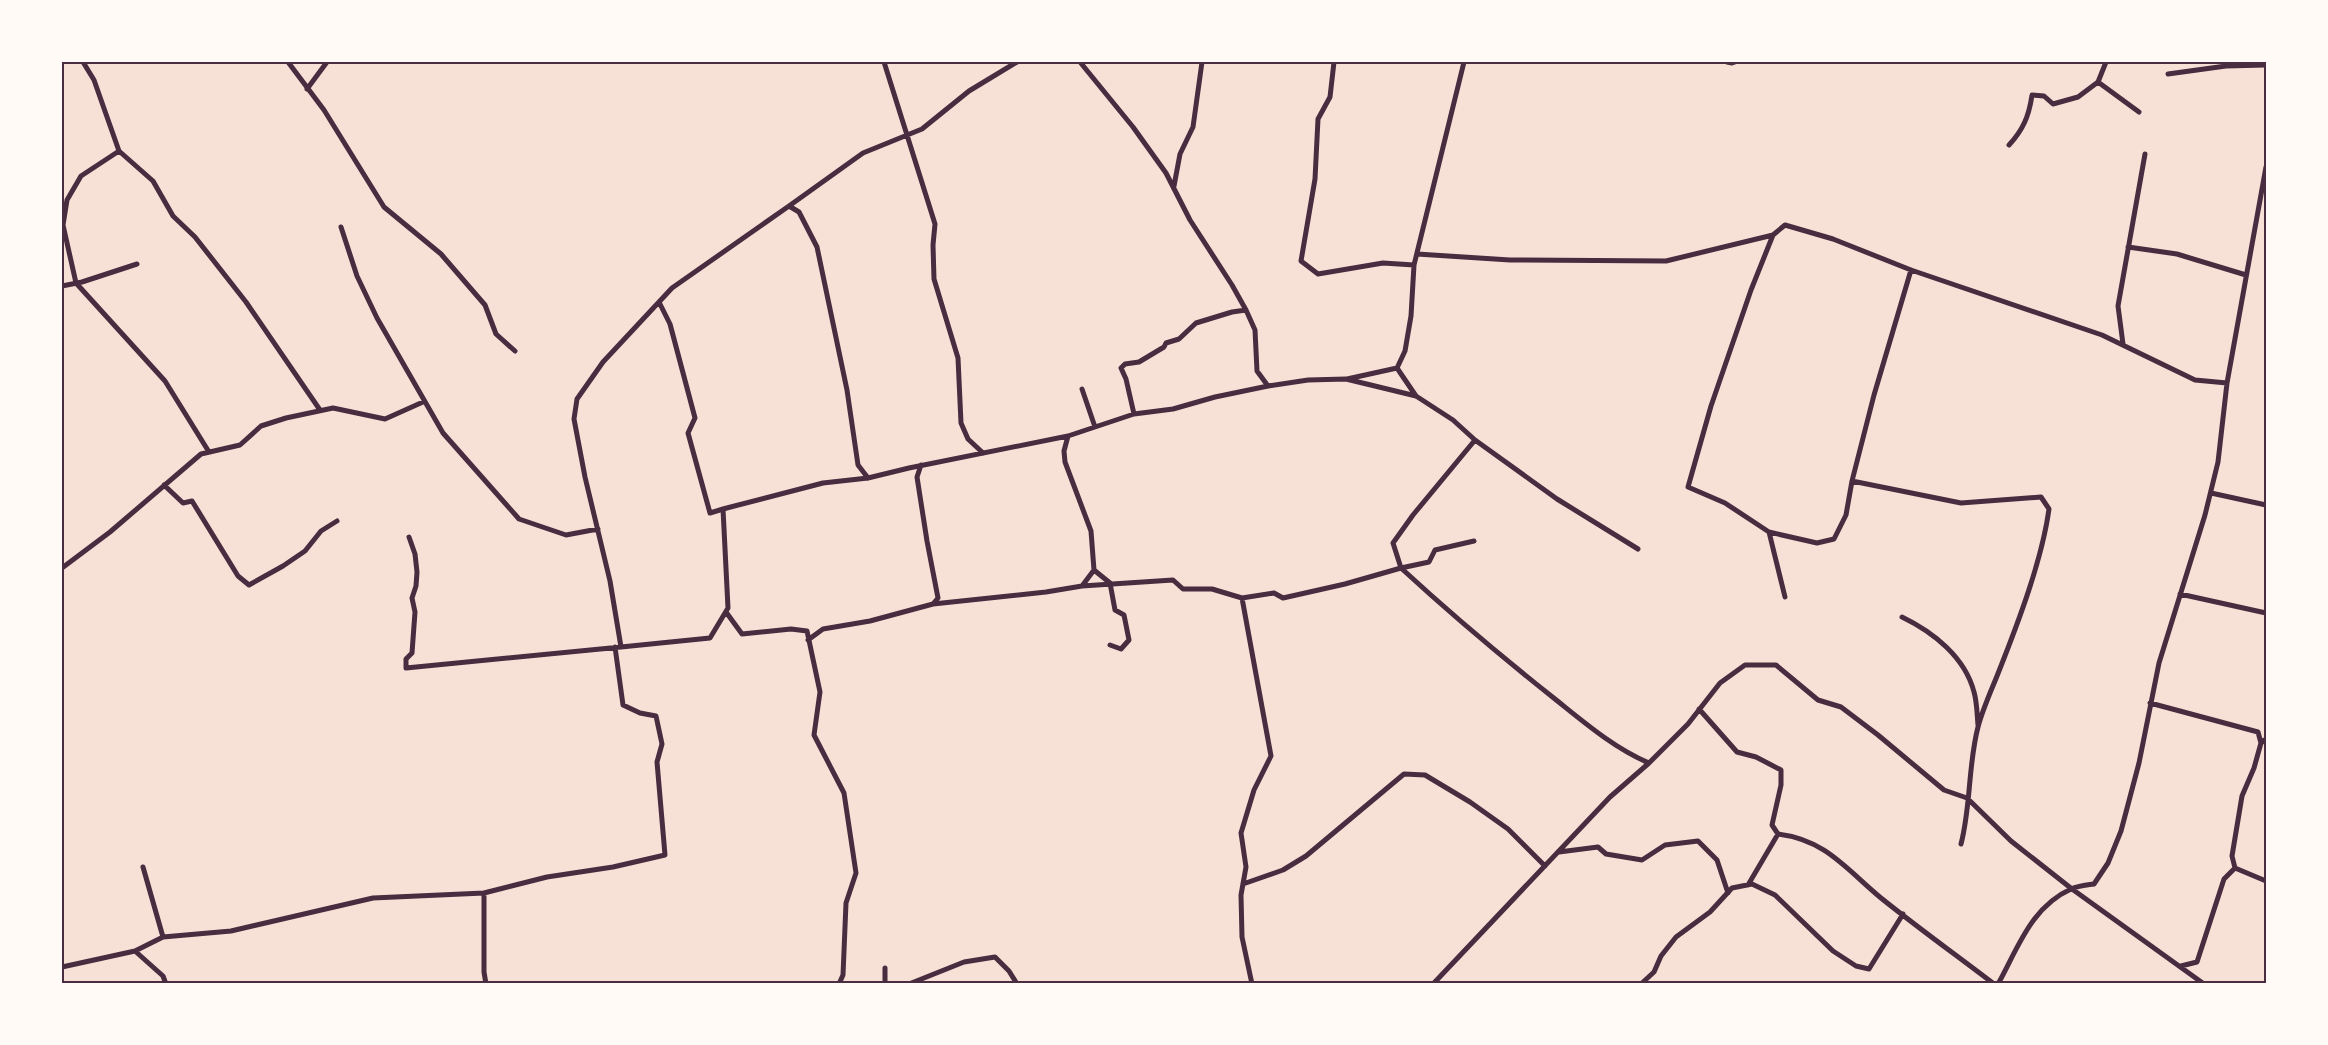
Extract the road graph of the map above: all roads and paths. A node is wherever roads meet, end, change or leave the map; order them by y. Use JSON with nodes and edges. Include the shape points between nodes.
{"nodes":[{"id":1,"x":84,"y":62,"type":"edge"},
{"id":2,"x":288,"y":62,"type":"edge"},
{"id":3,"x":327,"y":62,"type":"edge"},
{"id":4,"x":884,"y":62,"type":"edge"},
{"id":5,"x":1017,"y":62,"type":"edge"},
{"id":6,"x":1080,"y":62,"type":"edge"},
{"id":7,"x":1202,"y":62,"type":"edge"},
{"id":8,"x":1334,"y":62,"type":"edge"},
{"id":9,"x":1464,"y":62,"type":"edge"},
{"id":10,"x":1727,"y":62,"type":"edge"},
{"id":11,"x":1735,"y":62,"type":"edge"},
{"id":12,"x":2106,"y":62,"type":"edge"},
{"id":13,"x":2216,"y":62,"type":"edge"},
{"id":14,"x":2266,"y":65,"type":"edge"},
{"id":15,"x":2226,"y":66,"type":"junction"},
{"id":16,"x":2168,"y":74,"type":"dead end"},
{"id":17,"x":2098,"y":82,"type":"junction"},
{"id":18,"x":307,"y":89,"type":"junction"},
{"id":19,"x":2139,"y":112,"type":"dead end"},
{"id":20,"x":906,"y":135,"type":"junction"},
{"id":21,"x":2009,"y":145,"type":"dead end"},
{"id":22,"x":119,"y":151,"type":"junction"},
{"id":23,"x":2145,"y":154,"type":"dead end"},
{"id":24,"x":2266,"y":167,"type":"edge"},
{"id":25,"x":1174,"y":186,"type":"junction"},
{"id":26,"x":789,"y":206,"type":"junction"},
{"id":27,"x":341,"y":227,"type":"dead end"},
{"id":28,"x":1773,"y":235,"type":"junction"},
{"id":29,"x":2128,"y":247,"type":"junction"},
{"id":30,"x":1417,"y":254,"type":"junction"},
{"id":31,"x":137,"y":264,"type":"dead end"},
{"id":32,"x":1414,"y":265,"type":"junction"},
{"id":33,"x":1911,"y":270,"type":"junction"},
{"id":34,"x":2246,"y":275,"type":"junction"},
{"id":35,"x":76,"y":283,"type":"junction"},
{"id":36,"x":62,"y":286,"type":"edge"},
{"id":37,"x":659,"y":302,"type":"junction"},
{"id":38,"x":1246,"y":310,"type":"junction"},
{"id":39,"x":2123,"y":344,"type":"junction"},
{"id":40,"x":515,"y":351,"type":"dead end"},
{"id":41,"x":1397,"y":368,"type":"junction"},
{"id":42,"x":1346,"y":379,"type":"junction"},
{"id":43,"x":2227,"y":383,"type":"junction"},
{"id":44,"x":1268,"y":386,"type":"junction"},
{"id":45,"x":1082,"y":389,"type":"dead end"},
{"id":46,"x":1416,"y":396,"type":"junction"},
{"id":47,"x":423,"y":402,"type":"junction"},
{"id":48,"x":320,"y":410,"type":"junction"},
{"id":49,"x":1134,"y":414,"type":"junction"},
{"id":50,"x":1095,"y":427,"type":"junction"},
{"id":51,"x":1068,"y":436,"type":"junction"},
{"id":52,"x":1475,"y":440,"type":"junction"},
{"id":53,"x":209,"y":452,"type":"junction"},
{"id":54,"x":983,"y":453,"type":"junction"},
{"id":55,"x":921,"y":465,"type":"junction"},
{"id":56,"x":868,"y":478,"type":"junction"},
{"id":57,"x":1852,"y":481,"type":"junction"},
{"id":58,"x":164,"y":485,"type":"junction"},
{"id":59,"x":2211,"y":493,"type":"junction"},
{"id":60,"x":2266,"y":505,"type":"edge"},
{"id":61,"x":723,"y":509,"type":"junction"},
{"id":62,"x":338,"y":521,"type":"dead end"},
{"id":63,"x":598,"y":529,"type":"junction"},
{"id":64,"x":1768,"y":532,"type":"junction"},
{"id":65,"x":408,"y":537,"type":"dead end"},
{"id":66,"x":1474,"y":541,"type":"dead end"},
{"id":67,"x":1638,"y":549,"type":"dead end"},
{"id":68,"x":62,"y":568,"type":"edge"},
{"id":69,"x":1401,"y":568,"type":"junction"},
{"id":70,"x":1094,"y":570,"type":"junction"},
{"id":71,"x":1110,"y":583,"type":"junction"},
{"id":72,"x":1082,"y":586,"type":"junction"},
{"id":73,"x":2180,"y":594,"type":"junction"},
{"id":74,"x":1785,"y":597,"type":"dead end"},
{"id":75,"x":1242,"y":598,"type":"junction"},
{"id":76,"x":933,"y":604,"type":"junction"},
{"id":77,"x":726,"y":612,"type":"junction"},
{"id":78,"x":2266,"y":613,"type":"edge"},
{"id":79,"x":1902,"y":617,"type":"dead end"},
{"id":80,"x":808,"y":640,"type":"junction"},
{"id":81,"x":1110,"y":645,"type":"dead end"},
{"id":82,"x":618,"y":647,"type":"junction"},
{"id":83,"x":2150,"y":703,"type":"junction"},
{"id":84,"x":1699,"y":709,"type":"junction"},
{"id":85,"x":1978,"y":726,"type":"junction"},
{"id":86,"x":2258,"y":732,"type":"junction"},
{"id":87,"x":2266,"y":734,"type":"edge"},
{"id":88,"x":2264,"y":741,"type":"edge"},
{"id":89,"x":1649,"y":763,"type":"junction"},
{"id":90,"x":1967,"y":798,"type":"junction"},
{"id":91,"x":1778,"y":834,"type":"junction"},
{"id":92,"x":1961,"y":844,"type":"dead end"},
{"id":93,"x":1558,"y":852,"type":"junction"},
{"id":94,"x":1545,"y":866,"type":"junction"},
{"id":95,"x":143,"y":867,"type":"dead end"},
{"id":96,"x":2235,"y":868,"type":"junction"},
{"id":97,"x":2266,"y":881,"type":"edge"},
{"id":98,"x":1243,"y":884,"type":"junction"},
{"id":99,"x":1748,"y":885,"type":"junction"},
{"id":100,"x":2072,"y":889,"type":"junction"},
{"id":101,"x":484,"y":893,"type":"junction"},
{"id":102,"x":1728,"y":893,"type":"junction"},
{"id":103,"x":1903,"y":914,"type":"junction"},
{"id":104,"x":163,"y":937,"type":"junction"},
{"id":105,"x":135,"y":951,"type":"junction"},
{"id":106,"x":2181,"y":966,"type":"junction"},
{"id":107,"x":62,"y":967,"type":"edge"},
{"id":108,"x":885,"y":968,"type":"dead end"},
{"id":109,"x":1441,"y":976,"type":"junction"},
{"id":110,"x":166,"y":984,"type":"edge"},
{"id":111,"x":486,"y":984,"type":"edge"},
{"id":112,"x":838,"y":984,"type":"edge"},
{"id":113,"x":885,"y":984,"type":"edge"},
{"id":114,"x":909,"y":984,"type":"edge"},
{"id":115,"x":1017,"y":984,"type":"edge"},
{"id":116,"x":1252,"y":984,"type":"edge"},
{"id":117,"x":1433,"y":984,"type":"edge"},
{"id":118,"x":1446,"y":984,"type":"edge"},
{"id":119,"x":1641,"y":984,"type":"edge"},
{"id":120,"x":1996,"y":984,"type":"edge"},
{"id":121,"x":2204,"y":984,"type":"edge"}],
"edges":[{"from":1,"to":22,"type":"street"},
{"from":2,"to":18,"type":"street"},
{"from":3,"to":18,"type":"street"},
{"from":4,"to":20,"type":"street"},
{"from":5,"to":20,"type":"street","via":[[969,91],[922,129]]},
{"from":6,"to":25,"type":"street"},
{"from":7,"to":25,"type":"street","via":[[1193,127],[1180,154]]},
{"from":8,"to":32,"type":"street","via":[[1330,97],[1318,119],[1315,179],[1301,261],[1318,274],[1383,263]]},
{"from":9,"to":30,"type":"street"},
{"from":10,"to":11,"type":"street"},
{"from":12,"to":17,"type":"street"},
{"from":13,"to":15,"type":"street"},
{"from":14,"to":15,"type":"street"},
{"from":15,"to":16,"type":"street"},
{"from":17,"to":19,"type":"street"},
{"from":17,"to":21,"type":"street","via":[[2078,97],[2053,105],[2043,96],[2031,96],[2022,131]]},
{"from":18,"to":40,"type":"street","via":[[384,207],[441,254],[484,305],[496,334]]},
{"from":20,"to":26,"type":"street","via":[[863,153]]},
{"from":20,"to":54,"type":"street","via":[[935,224],[934,279],[958,358],[961,423],[968,439]]},
{"from":22,"to":35,"type":"street","via":[[81,176],[67,200],[63,225]]},
{"from":22,"to":48,"type":"street","via":[[153,181],[173,216],[195,237],[246,302]]},
{"from":23,"to":29,"type":"street"},
{"from":24,"to":34,"type":"street"},
{"from":25,"to":38,"type":"street","via":[[1190,220]]},
{"from":26,"to":37,"type":"street","via":[[672,288]]},
{"from":26,"to":56,"type":"street","via":[[799,212],[817,247],[847,390],[858,465]]},
{"from":27,"to":47,"type":"street","via":[[357,276]]},
{"from":28,"to":30,"type":"street","via":[[1666,261],[1510,260]]},
{"from":28,"to":33,"type":"street","via":[[1785,225]]},
{"from":28,"to":64,"type":"street","via":[[1711,406],[1688,487],[1725,502]]},
{"from":29,"to":34,"type":"street","via":[[2177,254]]},
{"from":29,"to":39,"type":"street","via":[[2118,306]]},
{"from":30,"to":32,"type":"street"},
{"from":31,"to":35,"type":"street"},
{"from":32,"to":41,"type":"street","via":[[1411,316],[1405,351]]},
{"from":33,"to":39,"type":"street"},
{"from":33,"to":57,"type":"street"},
{"from":34,"to":43,"type":"street"},
{"from":35,"to":36,"type":"street"},
{"from":35,"to":53,"type":"street","via":[[165,381]]},
{"from":37,"to":61,"type":"street","via":[[670,324],[696,418],[688,433],[710,513]]},
{"from":37,"to":63,"type":"street","via":[[603,362],[577,399],[574,419]]},
{"from":38,"to":44,"type":"street","via":[[1255,330],[1257,371]]},
{"from":38,"to":49,"type":"street","via":[[1196,323],[1179,339],[1166,343],[1139,362],[1125,364],[1121,368]]},
{"from":39,"to":43,"type":"street","via":[[2195,380]]},
{"from":41,"to":42,"type":"street"},
{"from":41,"to":46,"type":"street"},
{"from":42,"to":44,"type":"street"},
{"from":42,"to":46,"type":"street"},
{"from":43,"to":59,"type":"street"},
{"from":44,"to":49,"type":"street","via":[[1173,409]]},
{"from":45,"to":50,"type":"street"},
{"from":46,"to":52,"type":"street"},
{"from":47,"to":48,"type":"street","via":[[385,419],[333,408]]},
{"from":47,"to":63,"type":"street","via":[[443,434],[519,519],[566,535]]},
{"from":48,"to":53,"type":"street","via":[[261,426],[240,445]]},
{"from":49,"to":50,"type":"street"},
{"from":50,"to":51,"type":"street"},
{"from":51,"to":54,"type":"street"},
{"from":51,"to":70,"type":"street","via":[[1065,462],[1091,531]]},
{"from":52,"to":67,"type":"street","via":[[1557,499]]},
{"from":52,"to":69,"type":"street","via":[[1393,543]]},
{"from":53,"to":58,"type":"street","via":[[201,454]]},
{"from":54,"to":55,"type":"street"},
{"from":55,"to":56,"type":"street"},
{"from":55,"to":76,"type":"street","via":[[917,477],[938,598]]},
{"from":56,"to":61,"type":"street","via":[[823,483]]},
{"from":57,"to":64,"type":"street","via":[[1846,515],[1834,539],[1817,543]]},
{"from":57,"to":85,"type":"street","via":[[1961,504],[2041,497],[2049,509],[2046,532],[2018,618]]},
{"from":58,"to":62,"type":"street","via":[[183,502],[192,501],[238,576],[249,585],[305,551],[321,531]]},
{"from":58,"to":68,"type":"street"},
{"from":59,"to":60,"type":"street"},
{"from":59,"to":73,"type":"street"},
{"from":61,"to":77,"type":"street"},
{"from":63,"to":82,"type":"street","via":[[610,581]]},
{"from":64,"to":74,"type":"street"},
{"from":65,"to":82,"type":"street","via":[[417,572],[412,598],[412,653],[406,659],[406,668]]},
{"from":66,"to":69,"type":"street","via":[[1435,550],[1429,562]]},
{"from":69,"to":75,"type":"street","via":[[1283,598],[1274,593]]},
{"from":69,"to":89,"type":"street","via":[[1493,650],[1600,735]]},
{"from":70,"to":71,"type":"street"},
{"from":70,"to":72,"type":"street"},
{"from":71,"to":72,"type":"street"},
{"from":71,"to":75,"type":"street","via":[[1173,580],[1183,589],[1212,589]]},
{"from":71,"to":81,"type":"street","via":[[1115,610],[1124,615],[1129,640],[1121,649]]},
{"from":72,"to":76,"type":"street"},
{"from":73,"to":78,"type":"street"},
{"from":73,"to":83,"type":"street"},
{"from":75,"to":98,"type":"street","via":[[1271,756],[1254,790],[1241,833],[1246,867]]},
{"from":76,"to":80,"type":"street","via":[[824,629]]},
{"from":77,"to":80,"type":"street","via":[[742,634],[791,629],[807,631]]},
{"from":77,"to":82,"type":"street","via":[[710,638]]},
{"from":79,"to":85,"type":"street","via":[[1943,643],[1967,673],[1975,693]]},
{"from":80,"to":112,"type":"street","via":[[820,692],[814,735],[844,794],[855,873],[846,903],[843,975]]},
{"from":82,"to":101,"type":"street","via":[[623,705],[656,716],[662,744],[657,762],[665,855]]},
{"from":83,"to":86,"type":"street"},
{"from":83,"to":100,"type":"street","via":[[2139,763],[2113,853],[2094,884]]},
{"from":84,"to":89,"type":"street"},
{"from":84,"to":90,"type":"street","via":[[1720,683],[1745,665],[1776,665],[1818,700],[1841,707],[1944,790]]},
{"from":84,"to":91,"type":"street","via":[[1737,752],[1781,770],[1772,825]]},
{"from":85,"to":90,"type":"street"},
{"from":86,"to":87,"type":"street"},
{"from":86,"to":88,"type":"street"},
{"from":88,"to":96,"type":"street","via":[[2242,796],[2232,856]]},
{"from":89,"to":93,"type":"street"},
{"from":90,"to":92,"type":"street"},
{"from":90,"to":100,"type":"street","via":[[2011,841]]},
{"from":91,"to":99,"type":"street"},
{"from":91,"to":103,"type":"street","via":[[1797,837],[1829,852]]},
{"from":93,"to":94,"type":"street"},
{"from":93,"to":102,"type":"street","via":[[1598,847],[1606,854],[1642,860],[1665,845],[1698,841],[1716,861]]},
{"from":94,"to":98,"type":"street","via":[[1508,829],[1470,802],[1425,775],[1404,774],[1306,856],[1283,870]]},
{"from":94,"to":109,"type":"street"},
{"from":95,"to":104,"type":"street"},
{"from":96,"to":97,"type":"street"},
{"from":96,"to":106,"type":"street","via":[[2224,879],[2197,962]]},
{"from":98,"to":116,"type":"street","via":[[1242,937]]},
{"from":99,"to":102,"type":"street","via":[[1732,888]]},
{"from":99,"to":103,"type":"street","via":[[1775,896],[1833,951],[1856,966],[1869,969]]},
{"from":100,"to":106,"type":"street"},
{"from":100,"to":120,"type":"street","via":[[2029,924]]},
{"from":101,"to":104,"type":"street","via":[[374,898],[231,931]]},
{"from":101,"to":111,"type":"street"},
{"from":102,"to":119,"type":"street","via":[[1676,937],[1654,972]]},
{"from":103,"to":120,"type":"street"},
{"from":104,"to":105,"type":"street"},
{"from":105,"to":107,"type":"street"},
{"from":105,"to":110,"type":"street","via":[[163,976]]},
{"from":106,"to":121,"type":"street"},
{"from":108,"to":113,"type":"street"},
{"from":109,"to":117,"type":"street"},
{"from":109,"to":118,"type":"street"},
{"from":114,"to":115,"type":"street","via":[[964,962],[995,957]]}]}
